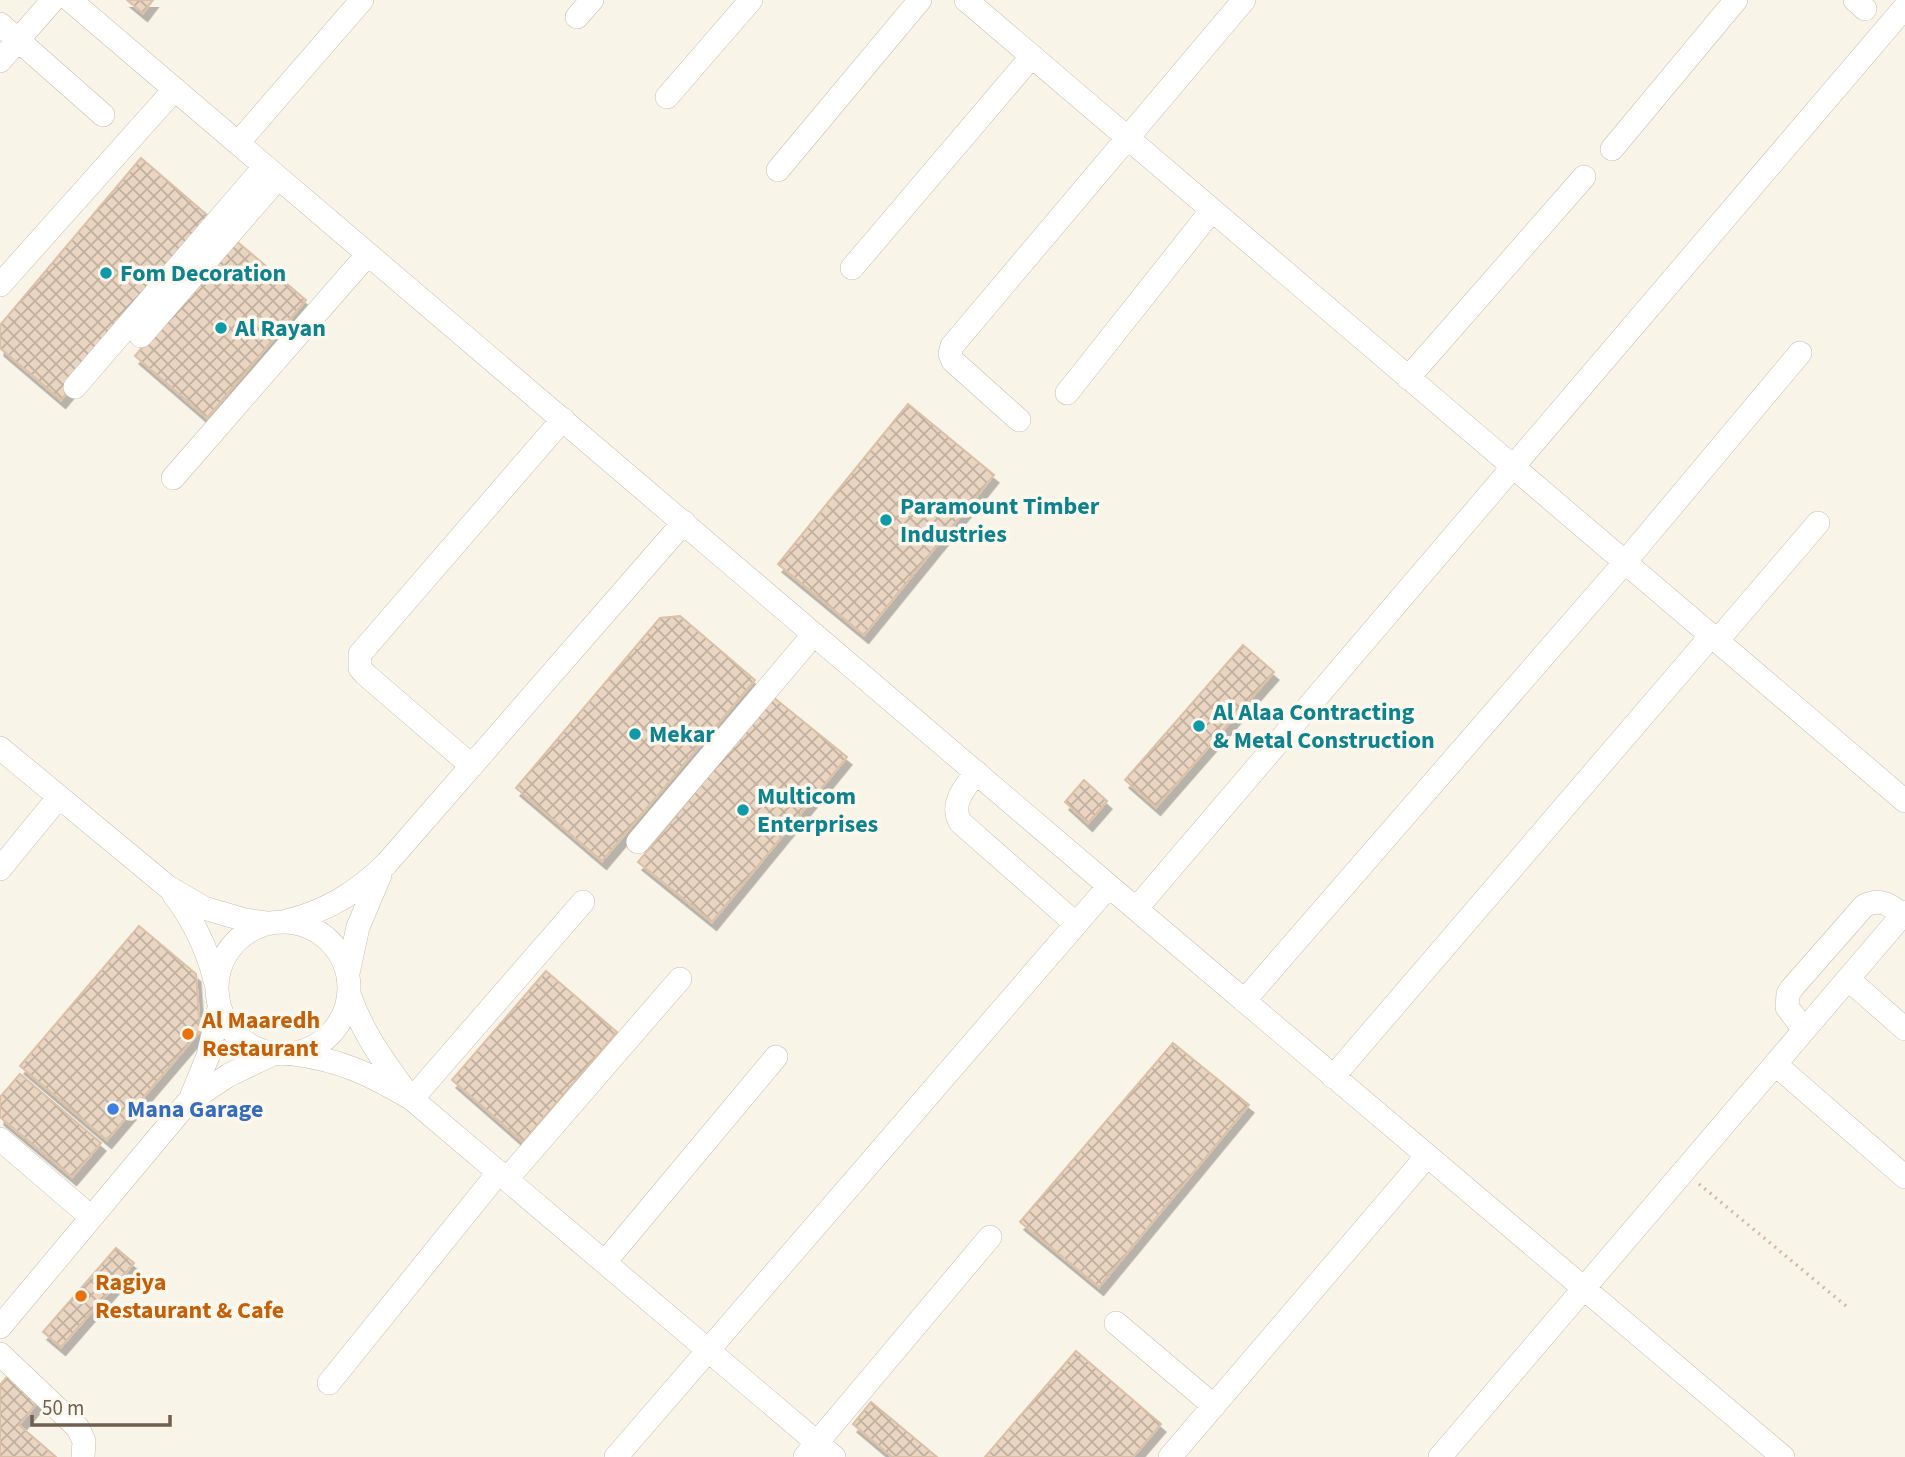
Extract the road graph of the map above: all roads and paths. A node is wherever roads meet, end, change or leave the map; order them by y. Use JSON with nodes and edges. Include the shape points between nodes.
{"nodes":[{"id":1,"x":53,"y":0,"type":"edge"},
{"id":2,"x":71,"y":0,"type":"edge"},
{"id":3,"x":362,"y":0,"type":"edge"},
{"id":4,"x":751,"y":0,"type":"edge"},
{"id":5,"x":920,"y":0,"type":"edge"},
{"id":6,"x":966,"y":0,"type":"edge"},
{"id":7,"x":1244,"y":0,"type":"edge"},
{"id":8,"x":1736,"y":0,"type":"edge"},
{"id":9,"x":1905,"y":7,"type":"edge"},
{"id":10,"x":0,"y":24,"type":"edge"},
{"id":11,"x":18,"y":40,"type":"junction"},
{"id":12,"x":1032,"y":56,"type":"junction"},
{"id":13,"x":0,"y":61,"type":"edge"},
{"id":14,"x":175,"y":89,"type":"junction"},
{"id":15,"x":667,"y":97,"type":"dead end"},
{"id":16,"x":103,"y":115,"type":"dead end"},
{"id":17,"x":1127,"y":138,"type":"junction"},
{"id":18,"x":238,"y":143,"type":"junction"},
{"id":19,"x":1612,"y":149,"type":"dead end"},
{"id":20,"x":778,"y":170,"type":"dead end"},
{"id":21,"x":272,"y":172,"type":"junction"},
{"id":22,"x":1584,"y":177,"type":"dead end"},
{"id":23,"x":1212,"y":210,"type":"junction"},
{"id":24,"x":368,"y":254,"type":"junction"},
{"id":25,"x":852,"y":268,"type":"dead end"},
{"id":26,"x":0,"y":285,"type":"edge"},
{"id":27,"x":141,"y":336,"type":"dead end"},
{"id":28,"x":1800,"y":354,"type":"dead end"},
{"id":29,"x":1408,"y":378,"type":"junction"},
{"id":30,"x":75,"y":387,"type":"dead end"},
{"id":31,"x":1067,"y":393,"type":"dead end"},
{"id":32,"x":563,"y":419,"type":"junction"},
{"id":33,"x":1018,"y":419,"type":"dead end"},
{"id":34,"x":1514,"y":468,"type":"junction"},
{"id":35,"x":173,"y":478,"type":"dead end"},
{"id":36,"x":684,"y":522,"type":"junction"},
{"id":37,"x":1818,"y":523,"type":"dead end"},
{"id":38,"x":1625,"y":562,"type":"junction"},
{"id":39,"x":814,"y":634,"type":"junction"},
{"id":40,"x":1714,"y":639,"type":"junction"},
{"id":41,"x":0,"y":748,"type":"edge"},
{"id":42,"x":472,"y":765,"type":"junction"},
{"id":43,"x":976,"y":772,"type":"junction"},
{"id":44,"x":58,"y":798,"type":"junction"},
{"id":45,"x":1905,"y":801,"type":"edge"},
{"id":46,"x":638,"y":842,"type":"dead end"},
{"id":47,"x":387,"y":863,"type":"junction"},
{"id":48,"x":0,"y":869,"type":"edge"},
{"id":49,"x":1109,"y":886,"type":"junction"},
{"id":50,"x":168,"y":887,"type":"junction"},
{"id":51,"x":583,"y":902,"type":"dead end"},
{"id":52,"x":1136,"y":909,"type":"junction"},
{"id":53,"x":1904,"y":913,"type":"edge"},
{"id":54,"x":276,"y":922,"type":"junction"},
{"id":55,"x":1076,"y":924,"type":"junction"},
{"id":56,"x":680,"y":979,"type":"dead end"},
{"id":57,"x":1847,"y":979,"type":"junction"},
{"id":58,"x":348,"y":984,"type":"junction"},
{"id":59,"x":218,"y":997,"type":"junction"},
{"id":60,"x":1244,"y":1001,"type":"junction"},
{"id":61,"x":1905,"y":1029,"type":"edge"},
{"id":62,"x":1804,"y":1030,"type":"junction"},
{"id":63,"x":284,"y":1054,"type":"junction"},
{"id":64,"x":776,"y":1057,"type":"dead end"},
{"id":65,"x":1775,"y":1064,"type":"junction"},
{"id":66,"x":1333,"y":1076,"type":"junction"},
{"id":67,"x":412,"y":1100,"type":"junction"},
{"id":68,"x":188,"y":1102,"type":"junction"},
{"id":69,"x":0,"y":1139,"type":"edge"},
{"id":70,"x":1427,"y":1156,"type":"junction"},
{"id":71,"x":1684,"y":1171,"type":"junction"},
{"id":72,"x":503,"y":1175,"type":"junction"},
{"id":73,"x":1905,"y":1177,"type":"edge"},
{"id":74,"x":91,"y":1217,"type":"junction"},
{"id":75,"x":990,"y":1237,"type":"dead end"},
{"id":76,"x":605,"y":1262,"type":"junction"},
{"id":77,"x":1584,"y":1289,"type":"junction"},
{"id":78,"x":1846,"y":1306,"type":"dead end"},
{"id":79,"x":3,"y":1321,"type":"edge"},
{"id":80,"x":1116,"y":1322,"type":"dead end"},
{"id":81,"x":708,"y":1349,"type":"junction"},
{"id":82,"x":0,"y":1354,"type":"edge"},
{"id":83,"x":329,"y":1383,"type":"dead end"},
{"id":84,"x":1214,"y":1406,"type":"junction"},
{"id":85,"x":819,"y":1452,"type":"edge"},
{"id":86,"x":83,"y":1457,"type":"edge"},
{"id":87,"x":616,"y":1457,"type":"edge"},
{"id":88,"x":1170,"y":1457,"type":"edge"},
{"id":89,"x":1440,"y":1457,"type":"edge"},
{"id":90,"x":1783,"y":1457,"type":"edge"}],
"edges":[{"from":1,"to":11,"type":"street"},
{"from":2,"to":14,"type":"street"},
{"from":3,"to":18,"type":"street"},
{"from":4,"to":15,"type":"street"},
{"from":5,"to":20,"type":"street"},
{"from":6,"to":12,"type":"street"},
{"from":7,"to":17,"type":"street"},
{"from":8,"to":19,"type":"street"},
{"from":9,"to":34,"type":"street"},
{"from":10,"to":11,"type":"street"},
{"from":11,"to":13,"type":"street"},
{"from":11,"to":16,"type":"street"},
{"from":12,"to":17,"type":"street"},
{"from":12,"to":25,"type":"street"},
{"from":14,"to":18,"type":"street"},
{"from":14,"to":26,"type":"street"},
{"from":17,"to":23,"type":"street"},
{"from":17,"to":33,"type":"street","via":[[952,346],[953,361]]},
{"from":18,"to":21,"type":"street"},
{"from":21,"to":24,"type":"street"},
{"from":21,"to":27,"type":"street"},
{"from":21,"to":30,"type":"street"},
{"from":22,"to":29,"type":"street"},
{"from":23,"to":29,"type":"street"},
{"from":23,"to":31,"type":"street"},
{"from":24,"to":32,"type":"street"},
{"from":24,"to":35,"type":"street"},
{"from":28,"to":38,"type":"street"},
{"from":29,"to":34,"type":"street"},
{"from":32,"to":36,"type":"street"},
{"from":32,"to":42,"type":"street","via":[[360,654],[358,662],[365,674]]},
{"from":34,"to":38,"type":"street"},
{"from":34,"to":52,"type":"street"},
{"from":36,"to":39,"type":"street"},
{"from":36,"to":42,"type":"street"},
{"from":37,"to":40,"type":"street"},
{"from":38,"to":40,"type":"street"},
{"from":38,"to":60,"type":"street"},
{"from":39,"to":43,"type":"street"},
{"from":39,"to":46,"type":"street"},
{"from":40,"to":45,"type":"street"},
{"from":40,"to":66,"type":"street"},
{"from":41,"to":44,"type":"street"},
{"from":42,"to":47,"type":"street"},
{"from":43,"to":49,"type":"street"},
{"from":43,"to":55,"type":"street","via":[[957,803],[960,822]]},
{"from":44,"to":48,"type":"street"},
{"from":44,"to":50,"type":"street"},
{"from":47,"to":54,"type":"street","via":[[342,901]]},
{"from":47,"to":58,"type":"street","via":[[362,916]]},
{"from":49,"to":52,"type":"street"},
{"from":49,"to":55,"type":"street"},
{"from":50,"to":54,"type":"street","via":[[204,908],[245,920]]},
{"from":50,"to":59,"type":"street","via":[[194,924]]},
{"from":51,"to":67,"type":"street"},
{"from":52,"to":60,"type":"street"},
{"from":53,"to":57,"type":"street"},
{"from":53,"to":62,"type":"street","via":[[1883,902],[1864,906],[1800,979],[1786,1001],[1789,1014]]},
{"from":54,"to":58,"type":"street","via":[[304,924],[332,943],[342,957]]},
{"from":54,"to":59,"type":"street","via":[[236,940],[219,969]]},
{"from":55,"to":81,"type":"street"},
{"from":56,"to":72,"type":"street"},
{"from":57,"to":61,"type":"street"},
{"from":57,"to":62,"type":"street"},
{"from":58,"to":63,"type":"street","via":[[345,1011],[331,1033],[310,1048]]},
{"from":58,"to":67,"type":"street","via":[[366,1035]]},
{"from":59,"to":63,"type":"street","via":[[227,1024],[240,1038],[255,1048]]},
{"from":59,"to":68,"type":"street","via":[[208,1056]]},
{"from":60,"to":66,"type":"street"},
{"from":62,"to":65,"type":"street"},
{"from":63,"to":67,"type":"street","via":[[339,1062]]},
{"from":63,"to":68,"type":"street","via":[[229,1075]]},
{"from":64,"to":76,"type":"street"},
{"from":65,"to":71,"type":"street"},
{"from":65,"to":73,"type":"street"},
{"from":66,"to":70,"type":"street"},
{"from":67,"to":72,"type":"street"},
{"from":68,"to":74,"type":"street"},
{"from":69,"to":74,"type":"street"},
{"from":70,"to":77,"type":"street"},
{"from":70,"to":84,"type":"street"},
{"from":71,"to":77,"type":"street"},
{"from":71,"to":78,"type":"path"},
{"from":72,"to":76,"type":"street"},
{"from":72,"to":83,"type":"street"},
{"from":74,"to":79,"type":"street"},
{"from":75,"to":85,"type":"street"},
{"from":76,"to":81,"type":"street"},
{"from":77,"to":89,"type":"street"},
{"from":77,"to":90,"type":"street"},
{"from":80,"to":84,"type":"street"},
{"from":81,"to":85,"type":"street"},
{"from":81,"to":87,"type":"street"},
{"from":82,"to":86,"type":"street","via":[[81,1432]]},
{"from":84,"to":88,"type":"street"}]}
